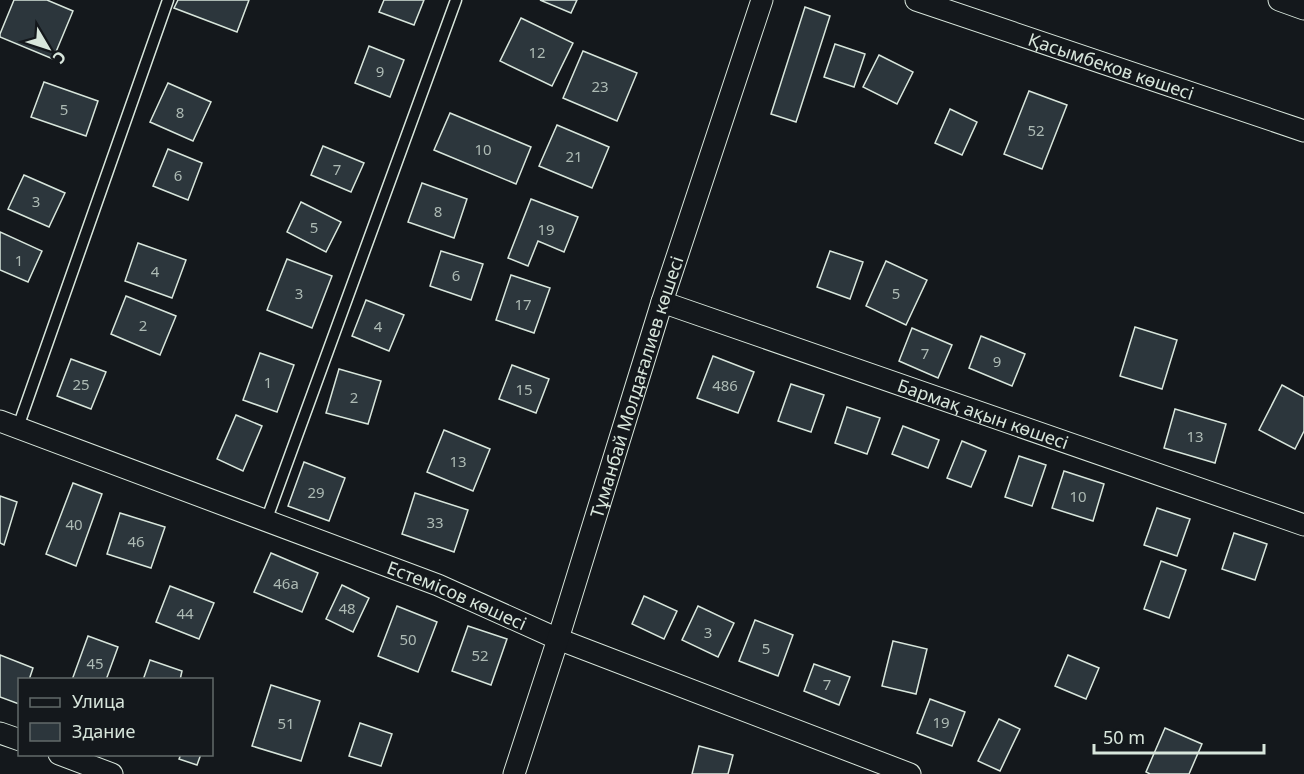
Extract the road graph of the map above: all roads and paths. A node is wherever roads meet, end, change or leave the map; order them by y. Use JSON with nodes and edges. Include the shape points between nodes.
{"nodes":[{"id":1,"x":168,"y":0,"type":"edge"},
{"id":2,"x":456,"y":0,"type":"edge"},
{"id":3,"x":762,"y":0,"type":"edge"},
{"id":4,"x":916,"y":0,"type":"edge"},
{"id":5,"x":1304,"y":131,"type":"edge"},
{"id":6,"x":662,"y":302,"type":"junction"},
{"id":7,"x":9,"y":424,"type":"edge"},
{"id":8,"x":266,"y":521,"type":"junction"},
{"id":9,"x":1304,"y":525,"type":"edge"},
{"id":10,"x":558,"y":639,"type":"junction"},
{"id":11,"x":0,"y":733,"type":"edge"},
{"id":12,"x":18,"y":739,"type":"edge"},
{"id":13,"x":64,"y":756,"type":"edge"},
{"id":14,"x":112,"y":774,"type":"edge"},
{"id":15,"x":514,"y":774,"type":"edge"},
{"id":16,"x":910,"y":774,"type":"edge"}],
"edges":[{"from":1,"to":7,"type":"lane"},
{"from":2,"to":8,"type":"lane"},
{"from":3,"to":6,"type":"street","name":"Тұманбай Молдағалиев көшесі"},
{"from":4,"to":5,"type":"street","name":"Қасымбеков көшесі"},
{"from":6,"to":9,"type":"street","name":"Бармақ ақын көшесі"},
{"from":6,"to":10,"type":"street","name":"Тұманбай Молдағалиев көшесі"},
{"from":7,"to":8,"type":"street","name":"Естемісов көшесі"},
{"from":8,"to":10,"type":"street","name":"Естемісов көшесі","via":[[438,585]]},
{"from":10,"to":15,"type":"street","name":"Тұманбай Молдағалиев көшесі"},
{"from":10,"to":16,"type":"street","name":"Естемісов көшесі"},
{"from":11,"to":12,"type":"street"},
{"from":13,"to":14,"type":"street"}]}
